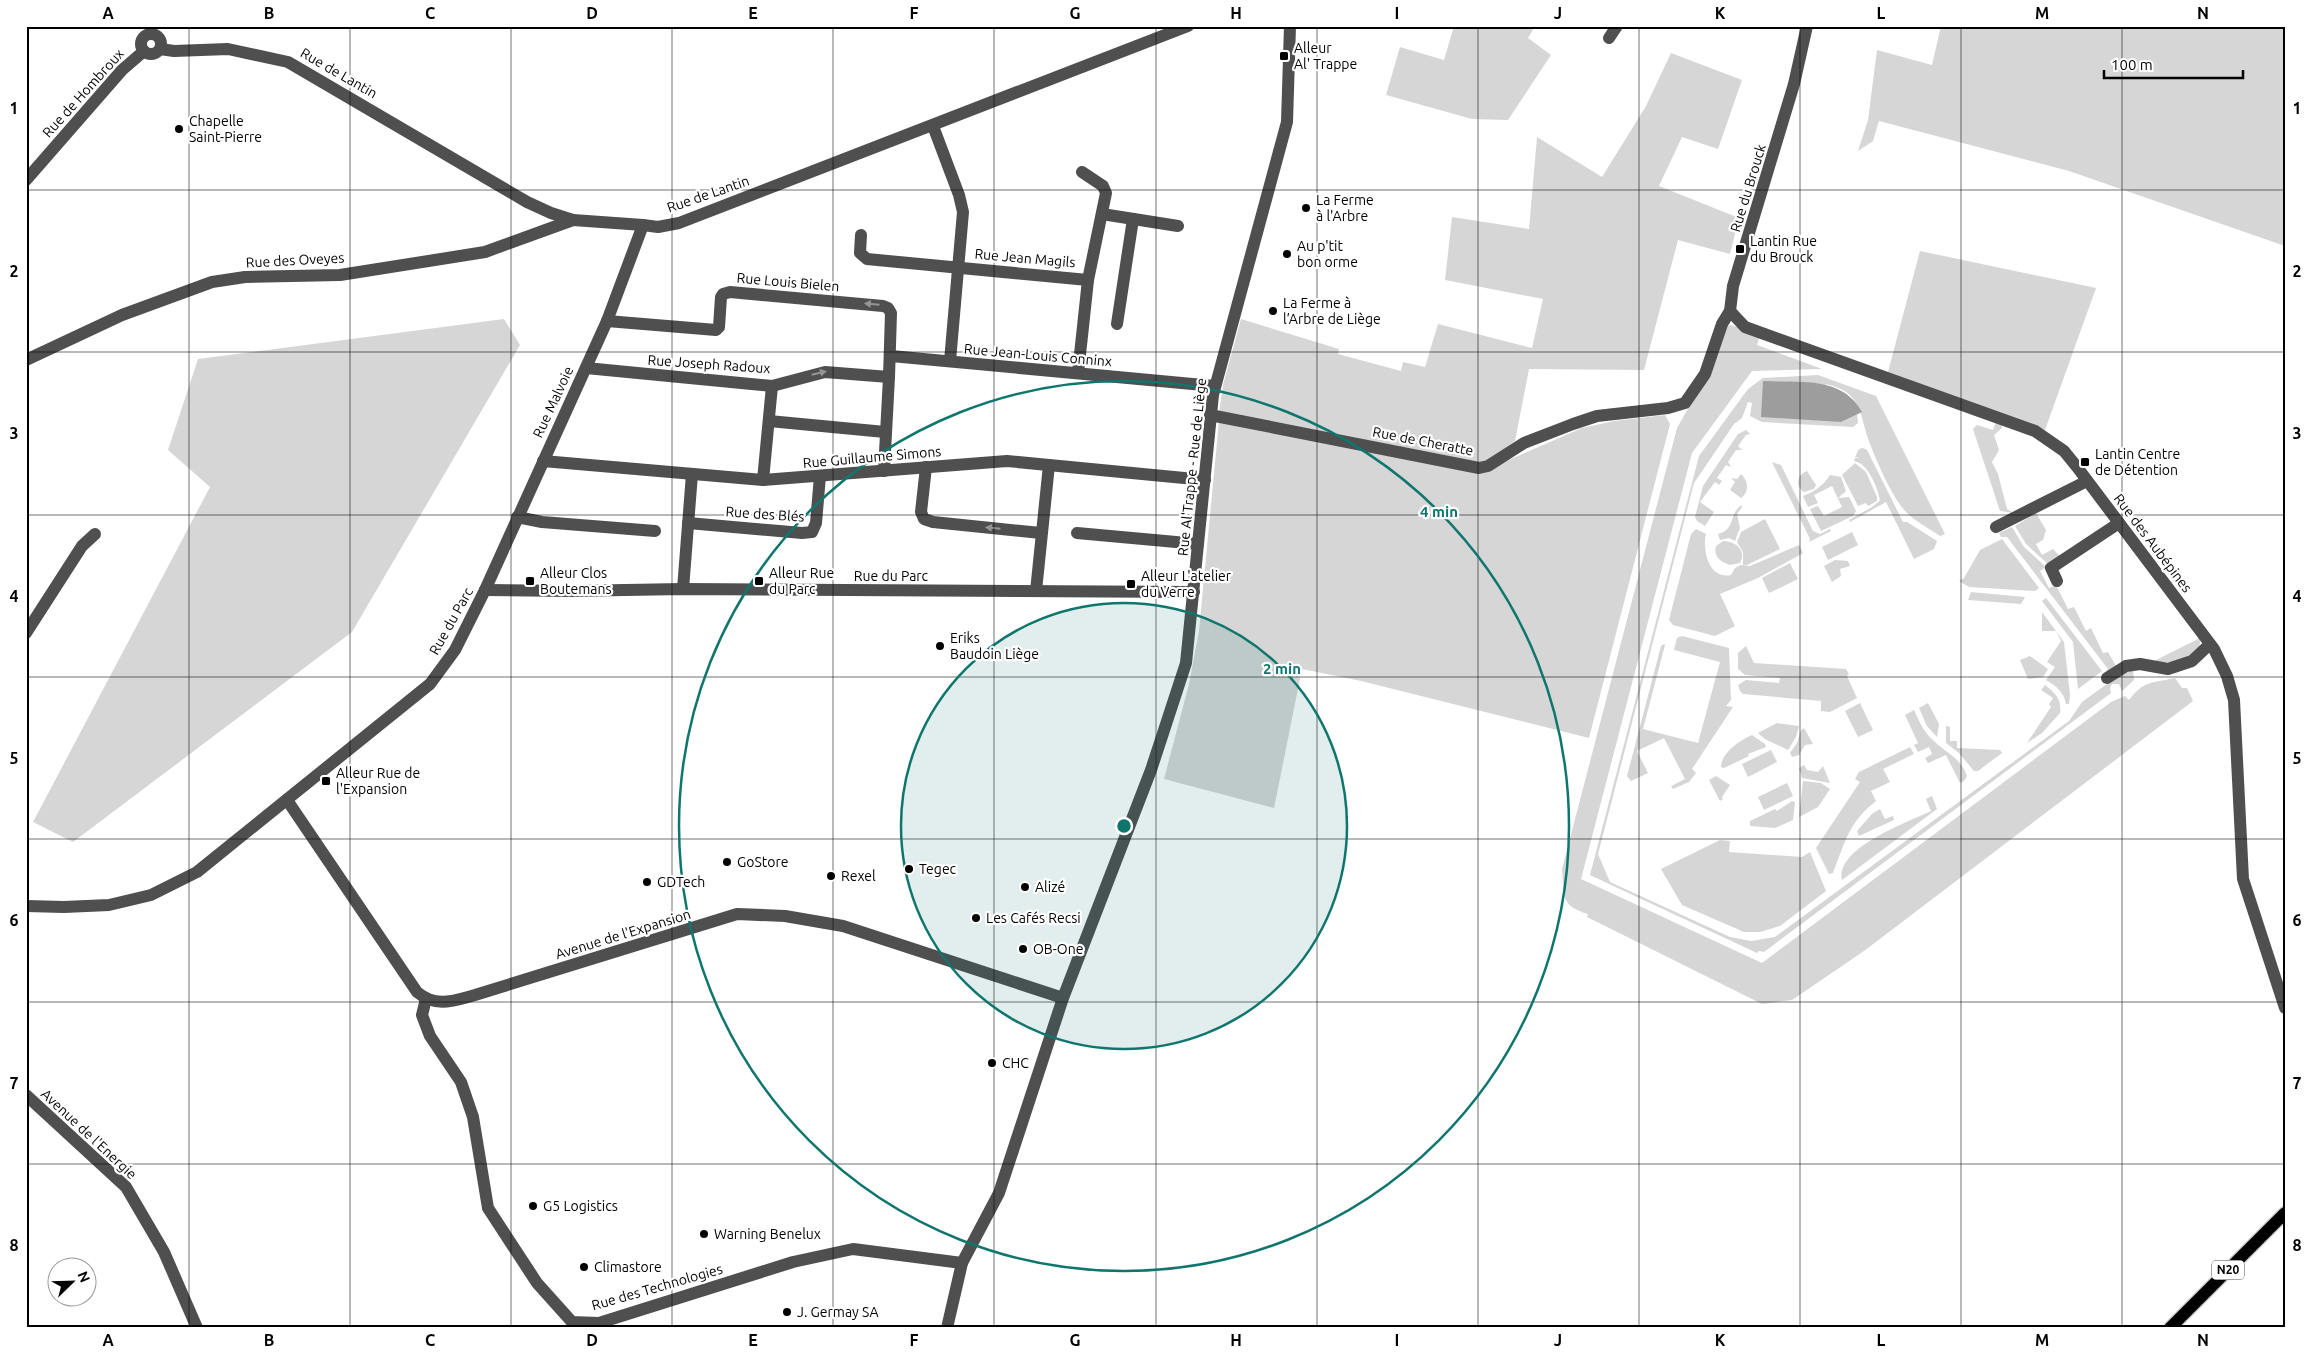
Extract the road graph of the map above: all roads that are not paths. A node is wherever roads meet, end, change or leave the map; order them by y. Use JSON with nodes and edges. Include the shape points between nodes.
{"nodes":[{"id":1,"x":1188,"y":26,"type":"edge"},
{"id":2,"x":1290,"y":26,"type":"edge"},
{"id":3,"x":1617,"y":26,"type":"edge"},
{"id":4,"x":1806,"y":26,"type":"edge"},
{"id":5,"x":155,"y":30,"type":"edge"},
{"id":6,"x":1608,"y":38,"type":"dead end"},
{"id":7,"x":160,"y":49,"type":"junction"},
{"id":8,"x":144,"y":51,"type":"junction"},
{"id":9,"x":933,"y":126,"type":"junction"},
{"id":10,"x":1082,"y":172,"type":"dead end"},
{"id":11,"x":26,"y":180,"type":"edge"},
{"id":12,"x":1102,"y":214,"type":"junction"},
{"id":13,"x":1133,"y":219,"type":"junction"},
{"id":14,"x":574,"y":220,"type":"junction"},
{"id":15,"x":643,"y":226,"type":"junction"},
{"id":16,"x":1178,"y":226,"type":"dead end"},
{"id":17,"x":861,"y":235,"type":"dead end"},
{"id":18,"x":958,"y":267,"type":"junction"},
{"id":19,"x":1088,"y":280,"type":"junction"},
{"id":20,"x":1730,"y":311,"type":"junction"},
{"id":21,"x":608,"y":321,"type":"junction"},
{"id":22,"x":1117,"y":324,"type":"dead end"},
{"id":23,"x":891,"y":356,"type":"junction"},
{"id":24,"x":26,"y":360,"type":"edge"},
{"id":25,"x":950,"y":362,"type":"junction"},
{"id":26,"x":586,"y":368,"type":"junction"},
{"id":27,"x":1078,"y":373,"type":"junction"},
{"id":28,"x":889,"y":377,"type":"junction"},
{"id":29,"x":772,"y":386,"type":"junction"},
{"id":30,"x":1214,"y":386,"type":"junction"},
{"id":31,"x":1680,"y":406,"type":"joint"},
{"id":32,"x":1210,"y":415,"type":"junction"},
{"id":33,"x":768,"y":421,"type":"junction"},
{"id":34,"x":885,"y":432,"type":"junction"},
{"id":35,"x":543,"y":461,"type":"junction"},
{"id":36,"x":1049,"y":465,"type":"junction"},
{"id":37,"x":926,"y":467,"type":"junction"},
{"id":38,"x":884,"y":471,"type":"junction"},
{"id":39,"x":692,"y":474,"type":"junction"},
{"id":40,"x":820,"y":476,"type":"junction"},
{"id":41,"x":763,"y":480,"type":"junction"},
{"id":42,"x":1205,"y":480,"type":"junction"},
{"id":43,"x":2087,"y":481,"type":"junction"},
{"id":44,"x":517,"y":518,"type":"junction"},
{"id":45,"x":688,"y":523,"type":"junction"},
{"id":46,"x":2119,"y":523,"type":"junction"},
{"id":47,"x":1996,"y":527,"type":"dead end"},
{"id":48,"x":655,"y":531,"type":"dead end"},
{"id":49,"x":1041,"y":533,"type":"junction"},
{"id":50,"x":1077,"y":533,"type":"dead end"},
{"id":51,"x":95,"y":534,"type":"dead end"},
{"id":52,"x":1198,"y":544,"type":"junction"},
{"id":53,"x":2057,"y":581,"type":"dead end"},
{"id":54,"x":683,"y":589,"type":"junction"},
{"id":55,"x":485,"y":590,"type":"junction"},
{"id":56,"x":1036,"y":591,"type":"junction"},
{"id":57,"x":1194,"y":592,"type":"junction"},
{"id":58,"x":26,"y":633,"type":"edge"},
{"id":59,"x":2210,"y":644,"type":"junction"},
{"id":60,"x":2107,"y":678,"type":"dead end"},
{"id":61,"x":287,"y":800,"type":"junction"},
{"id":62,"x":26,"y":906,"type":"edge"},
{"id":63,"x":1063,"y":998,"type":"junction"},
{"id":64,"x":426,"y":999,"type":"junction"},
{"id":65,"x":2285,"y":1008,"type":"edge"},
{"id":66,"x":26,"y":1095,"type":"edge"},
{"id":67,"x":2285,"y":1213,"type":"edge"},
{"id":68,"x":962,"y":1263,"type":"junction"},
{"id":69,"x":197,"y":1328,"type":"edge"},
{"id":70,"x":947,"y":1328,"type":"edge"},
{"id":71,"x":2170,"y":1328,"type":"edge"}],
"edges":[{"from":1,"to":9,"type":"street","name":"Rue de Lantin"},
{"from":2,"to":30,"type":"street","name":"Rue Al'Trappe - Rue de Liège","via":[[1286,122]]},
{"from":3,"to":6,"type":"street"},
{"from":4,"to":20,"type":"street","name":"Rue du Brouck","via":[[1794,84],[1733,286]]},
{"from":5,"to":7,"type":"street","via":[[161,42]]},
{"from":5,"to":8,"type":"street","via":[[143,39],[141,46]]},
{"from":7,"to":8,"type":"street","via":[[154,54]]},
{"from":7,"to":14,"type":"street","name":"Rue de Lantin","via":[[228,49],[288,62],[527,202]]},
{"from":8,"to":11,"type":"street","name":"Rue de Hombroux","via":[[116,76]]},
{"from":9,"to":15,"type":"street","name":"Rue de Lantin","via":[[679,223]]},
{"from":9,"to":18,"type":"street","name":"Rue Jean-Louis Conninx","via":[[962,204]]},
{"from":10,"to":12,"type":"street","via":[[1105,189]]},
{"from":12,"to":13,"type":"street"},
{"from":12,"to":19,"type":"street"},
{"from":13,"to":16,"type":"street"},
{"from":13,"to":22,"type":"street"},
{"from":14,"to":15,"type":"street","name":"Rue de Lantin"},
{"from":14,"to":24,"type":"street","name":"Rue des Oveyes","via":[[485,252],[340,275],[212,282],[122,315]]},
{"from":15,"to":21,"type":"street","name":"Rue Malvoie"},
{"from":17,"to":18,"type":"street","name":"Rue Jean Magils","via":[[860,253],[867,259]]},
{"from":18,"to":19,"type":"street","name":"Rue Jean Magils"},
{"from":18,"to":25,"type":"street","name":"Rue Jean-Louis Conninx"},
{"from":19,"to":27,"type":"street"},
{"from":20,"to":31,"type":"street","name":"Rue du Brouck","via":[[1722,324],[1705,374]]},
{"from":20,"to":43,"type":"street","name":"Rue des Aubépines","via":[[1745,327],[2035,431],[2064,451]]},
{"from":23,"to":21,"type":"street","name":"Rue Louis Bielen","one_way":true,"via":[[891,314],[886,306],[733,292],[721,297],[719,327],[716,330]]},
{"from":21,"to":26,"type":"street","name":"Rue Malvoie"},
{"from":23,"to":25,"type":"street"},
{"from":23,"to":28,"type":"street"},
{"from":25,"to":27,"type":"street","name":"Rue Jean-Louis Conninx"},
{"from":26,"to":29,"type":"street","name":"Rue Joseph Radoux"},
{"from":26,"to":35,"type":"street","name":"Rue Malvoie"},
{"from":27,"to":30,"type":"street","name":"Rue Jean-Louis Conninx"},
{"from":29,"to":28,"type":"street","name":"Rue Joseph Radoux","one_way":true,"via":[[825,372]]},
{"from":28,"to":34,"type":"street"},
{"from":29,"to":33,"type":"street"},
{"from":30,"to":32,"type":"street","name":"Rue Al'Trappe - Rue de Liège"},
{"from":31,"to":32,"type":"street","name":"Rue de Cheratte","via":[[1597,416],[1524,444],[1479,468]]},
{"from":32,"to":42,"type":"street","name":"Rue Al'Trappe - Rue de Liège"},
{"from":33,"to":34,"type":"street"},
{"from":33,"to":41,"type":"street"},
{"from":34,"to":38,"type":"street"},
{"from":35,"to":39,"type":"street","name":"Rue Guillaume Simons"},
{"from":35,"to":44,"type":"street","name":"Rue Malvoie"},
{"from":36,"to":37,"type":"street","name":"Rue Guillaume Simons","via":[[999,461]]},
{"from":36,"to":42,"type":"street","name":"Rue Guillaume Simons"},
{"from":36,"to":49,"type":"street"},
{"from":37,"to":38,"type":"street","name":"Rue Guillaume Simons"},
{"from":49,"to":37,"type":"street","one_way":true,"via":[[924,519],[921,512]]},
{"from":38,"to":40,"type":"street","name":"Rue Guillaume Simons"},
{"from":39,"to":41,"type":"street","name":"Rue Guillaume Simons"},
{"from":39,"to":45,"type":"street"},
{"from":40,"to":41,"type":"street","name":"Rue Guillaume Simons"},
{"from":40,"to":45,"type":"street","name":"Rue des Blés","via":[[816,523],[812,532]]},
{"from":42,"to":52,"type":"street","name":"Rue Al'Trappe - Rue de Liège"},
{"from":43,"to":46,"type":"street","name":"Rue des Aubépines"},
{"from":43,"to":47,"type":"street"},
{"from":44,"to":48,"type":"street"},
{"from":44,"to":55,"type":"street","name":"Rue Malvoie"},
{"from":45,"to":54,"type":"street"},
{"from":46,"to":53,"type":"street","via":[[2051,568]]},
{"from":46,"to":59,"type":"street","name":"Rue des Aubépines"},
{"from":49,"to":56,"type":"street"},
{"from":50,"to":52,"type":"street"},
{"from":51,"to":58,"type":"street","via":[[82,546]]},
{"from":52,"to":57,"type":"street","name":"Rue Al'Trappe - Rue de Liège"},
{"from":54,"to":55,"type":"street","name":"Rue du Parc"},
{"from":54,"to":56,"type":"street","name":"Rue du Parc"},
{"from":55,"to":61,"type":"street","name":"Rue du Parc","via":[[455,650],[430,684]]},
{"from":56,"to":57,"type":"street","name":"Rue du Parc"},
{"from":57,"to":63,"type":"street","name":"Rue Al'Trappe - Rue de Liège","via":[[1186,663],[1150,770]]},
{"from":59,"to":60,"type":"street","via":[[2192,661],[2168,668],[2140,664],[2126,666]]},
{"from":59,"to":65,"type":"street","name":"Rue des Aubépines","via":[[2227,676],[2234,700],[2243,879]]},
{"from":61,"to":62,"type":"street","name":"Rue du Parc","via":[[197,872],[151,895],[109,905]]},
{"from":61,"to":64,"type":"street","via":[[417,992]]},
{"from":63,"to":64,"type":"street","name":"Avenue de l'Expansion","via":[[842,926],[785,916],[737,914],[447,1003]]},
{"from":63,"to":68,"type":"street","name":"Rue Al'Trappe - Rue de Liège","via":[[999,1193]]},
{"from":64,"to":68,"type":"street","name":"Rue des Technologies","via":[[422,1015],[430,1036],[461,1082],[473,1117],[488,1208],[537,1283],[572,1322],[599,1323],[793,1262],[853,1249]]},
{"from":66,"to":69,"type":"street","name":"Avenue de l'Energie","via":[[126,1187],[164,1252]]},
{"from":67,"to":71,"type":"main road","number":"N20"},
{"from":68,"to":70,"type":"street","name":"Rue Al'Trappe - Rue de Liège"}]}
